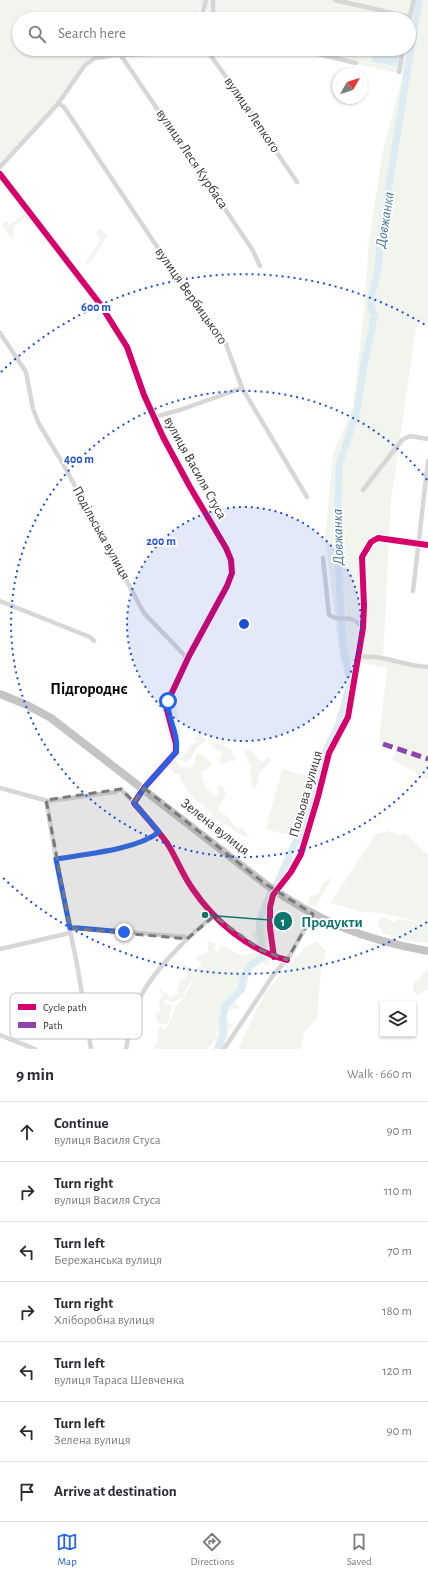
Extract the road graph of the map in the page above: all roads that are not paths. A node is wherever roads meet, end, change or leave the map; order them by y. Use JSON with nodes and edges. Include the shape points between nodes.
{"nodes":[{"id":1,"x":206,"y":0,"type":"edge"},
{"id":2,"x":213,"y":0,"type":"edge"},
{"id":3,"x":335,"y":0,"type":"edge"},
{"id":4,"x":414,"y":0,"type":"edge"},
{"id":5,"x":203,"y":12,"type":"edge"},
{"id":6,"x":213,"y":12,"type":"edge"},
{"id":7,"x":384,"y":12,"type":"edge"},
{"id":8,"x":411,"y":12,"type":"edge"},
{"id":9,"x":108,"y":56,"type":"edge"},
{"id":10,"x":122,"y":56,"type":"edge"},
{"id":11,"x":211,"y":56,"type":"edge"},
{"id":12,"x":326,"y":56,"type":"edge"},
{"id":13,"x":402,"y":56,"type":"edge"},
{"id":14,"x":356,"y":63,"type":"dead end"},
{"id":15,"x":399,"y":72,"type":"dead end"},
{"id":16,"x":58,"y":103,"type":"junction"},
{"id":17,"x":0,"y":167,"type":"edge"},
{"id":18,"x":0,"y":174,"type":"edge"},
{"id":19,"x":297,"y":182,"type":"dead end"},
{"id":20,"x":260,"y":266,"type":"dead end"},
{"id":21,"x":0,"y":334,"type":"edge"},
{"id":22,"x":242,"y":388,"type":"junction"},
{"id":23,"x":154,"y":417,"type":"junction"},
{"id":24,"x":428,"y":439,"type":"edge"},
{"id":25,"x":428,"y":461,"type":"edge"},
{"id":26,"x":363,"y":490,"type":"dead end"},
{"id":27,"x":307,"y":497,"type":"dead end"},
{"id":28,"x":418,"y":543,"type":"junction"},
{"id":29,"x":428,"y":544,"type":"edge"},
{"id":30,"x":323,"y":558,"type":"dead end"},
{"id":31,"x":412,"y":591,"type":"dead end"},
{"id":32,"x":0,"y":601,"type":"edge"},
{"id":33,"x":363,"y":628,"type":"junction"},
{"id":34,"x":94,"y":641,"type":"dead end"},
{"id":35,"x":358,"y":657,"type":"junction"},
{"id":36,"x":188,"y":659,"type":"junction"},
{"id":37,"x":428,"y":667,"type":"edge"},
{"id":38,"x":0,"y":694,"type":"edge"},
{"id":39,"x":0,"y":788,"type":"edge"},
{"id":40,"x":144,"y":788,"type":"junction"},
{"id":41,"x":46,"y":800,"type":"junction"},
{"id":42,"x":134,"y":803,"type":"junction"},
{"id":43,"x":159,"y":832,"type":"junction"},
{"id":44,"x":56,"y":859,"type":"junction"},
{"id":45,"x":278,"y":887,"type":"dead end"},
{"id":46,"x":273,"y":895,"type":"dead end"},
{"id":47,"x":313,"y":914,"type":"junction"},
{"id":48,"x":214,"y":916,"type":"junction"},
{"id":49,"x":70,"y":930,"type":"junction"},
{"id":50,"x":187,"y":939,"type":"junction"},
{"id":51,"x":0,"y":949,"type":"edge"},
{"id":52,"x":428,"y":951,"type":"edge"},
{"id":53,"x":274,"y":957,"type":"junction"},
{"id":54,"x":287,"y":960,"type":"junction"},
{"id":55,"x":81,"y":993,"type":"edge"},
{"id":56,"x":142,"y":994,"type":"edge"},
{"id":57,"x":0,"y":1035,"type":"edge"},
{"id":58,"x":89,"y":1039,"type":"edge"},
{"id":59,"x":128,"y":1039,"type":"edge"},
{"id":60,"x":21,"y":1046,"type":"edge"},
{"id":61,"x":35,"y":1049,"type":"edge"},
{"id":62,"x":91,"y":1049,"type":"edge"},
{"id":63,"x":126,"y":1049,"type":"edge"},
{"id":64,"x":224,"y":1049,"type":"edge"}],
"edges":[{"from":1,"to":5,"type":"street"},
{"from":2,"to":6,"type":"street"},
{"from":3,"to":7,"type":"street"},
{"from":4,"to":8,"type":"street"},
{"from":9,"to":16,"type":"street","via":[[95,58],[85,65]]},
{"from":10,"to":20,"type":"street","name":"вулиця Леся Курбаса","via":[[240,230]]},
{"from":11,"to":19,"type":"street","name":"вулиця Лепкого","via":[[260,124],[274,150]]},
{"from":12,"to":14,"type":"street"},
{"from":13,"to":15,"type":"street"},
{"from":16,"to":17,"type":"street"},
{"from":16,"to":22,"type":"street","name":"вулиця Вербицького","via":[[64,107],[191,297],[218,331],[226,344]]},
{"from":18,"to":23,"type":"street","name":"вулиця Василя Стуса","via":[[104,310],[127,347]]},
{"from":21,"to":36,"type":"street","name":"Подільська вулиця","via":[[26,372],[33,409],[39,424],[144,613]]},
{"from":22,"to":23,"type":"street"},
{"from":22,"to":27,"type":"street","name":"вулиця Вербицького"},
{"from":23,"to":36,"type":"street","name":"вулиця Василя Стуса","via":[[231,560],[232,573],[228,586]]},
{"from":24,"to":26,"type":"street","via":[[410,436],[402,440]]},
{"from":25,"to":28,"type":"street"},
{"from":28,"to":29,"type":"street","name":"Польова вулиця"},
{"from":28,"to":31,"type":"street"},
{"from":28,"to":33,"type":"street","name":"Польова вулиця","via":[[378,538],[366,549],[362,557]]},
{"from":30,"to":33,"type":"street","via":[[329,615],[334,619],[353,619]]},
{"from":32,"to":34,"type":"street","via":[[90,637]]},
{"from":33,"to":35,"type":"street","name":"Польова вулиця"},
{"from":35,"to":37,"type":"street","via":[[372,655],[398,663]]},
{"from":35,"to":45,"type":"street","name":"Польова вулиця","via":[[348,716],[329,753],[301,854]]},
{"from":36,"to":40,"type":"street","name":"вулиця Василя Стуса","via":[[168,701],[167,710],[176,752]]},
{"from":38,"to":40,"type":"highway","name":"Зелена вулиця","via":[[51,718]]},
{"from":39,"to":41,"type":"street"},
{"from":40,"to":42,"type":"street"},
{"from":40,"to":47,"type":"highway","name":"Зелена вулиця","via":[[284,898]]},
{"from":41,"to":42,"type":"street","via":[[121,789]]},
{"from":41,"to":44,"type":"street"},
{"from":42,"to":43,"type":"street"},
{"from":43,"to":44,"type":"street","via":[[128,846]]},
{"from":43,"to":48,"type":"street","via":[[192,887]]},
{"from":44,"to":49,"type":"street"},
{"from":46,"to":53,"type":"street","via":[[269,917]]},
{"from":47,"to":52,"type":"highway","name":"Зелена вулиця","via":[[369,938]]},
{"from":47,"to":54,"type":"street"},
{"from":48,"to":50,"type":"street"},
{"from":48,"to":53,"type":"street","via":[[240,937]]},
{"from":49,"to":50,"type":"street"},
{"from":49,"to":51,"type":"street"},
{"from":49,"to":55,"type":"street"},
{"from":50,"to":56,"type":"street","via":[[152,978]]},
{"from":53,"to":54,"type":"street"},
{"from":54,"to":64,"type":"street","via":[[270,980]]},
{"from":57,"to":60,"type":"street"},
{"from":58,"to":62,"type":"street"},
{"from":59,"to":63,"type":"street"},
{"from":60,"to":61,"type":"street","via":[[27,1044]]}]}
